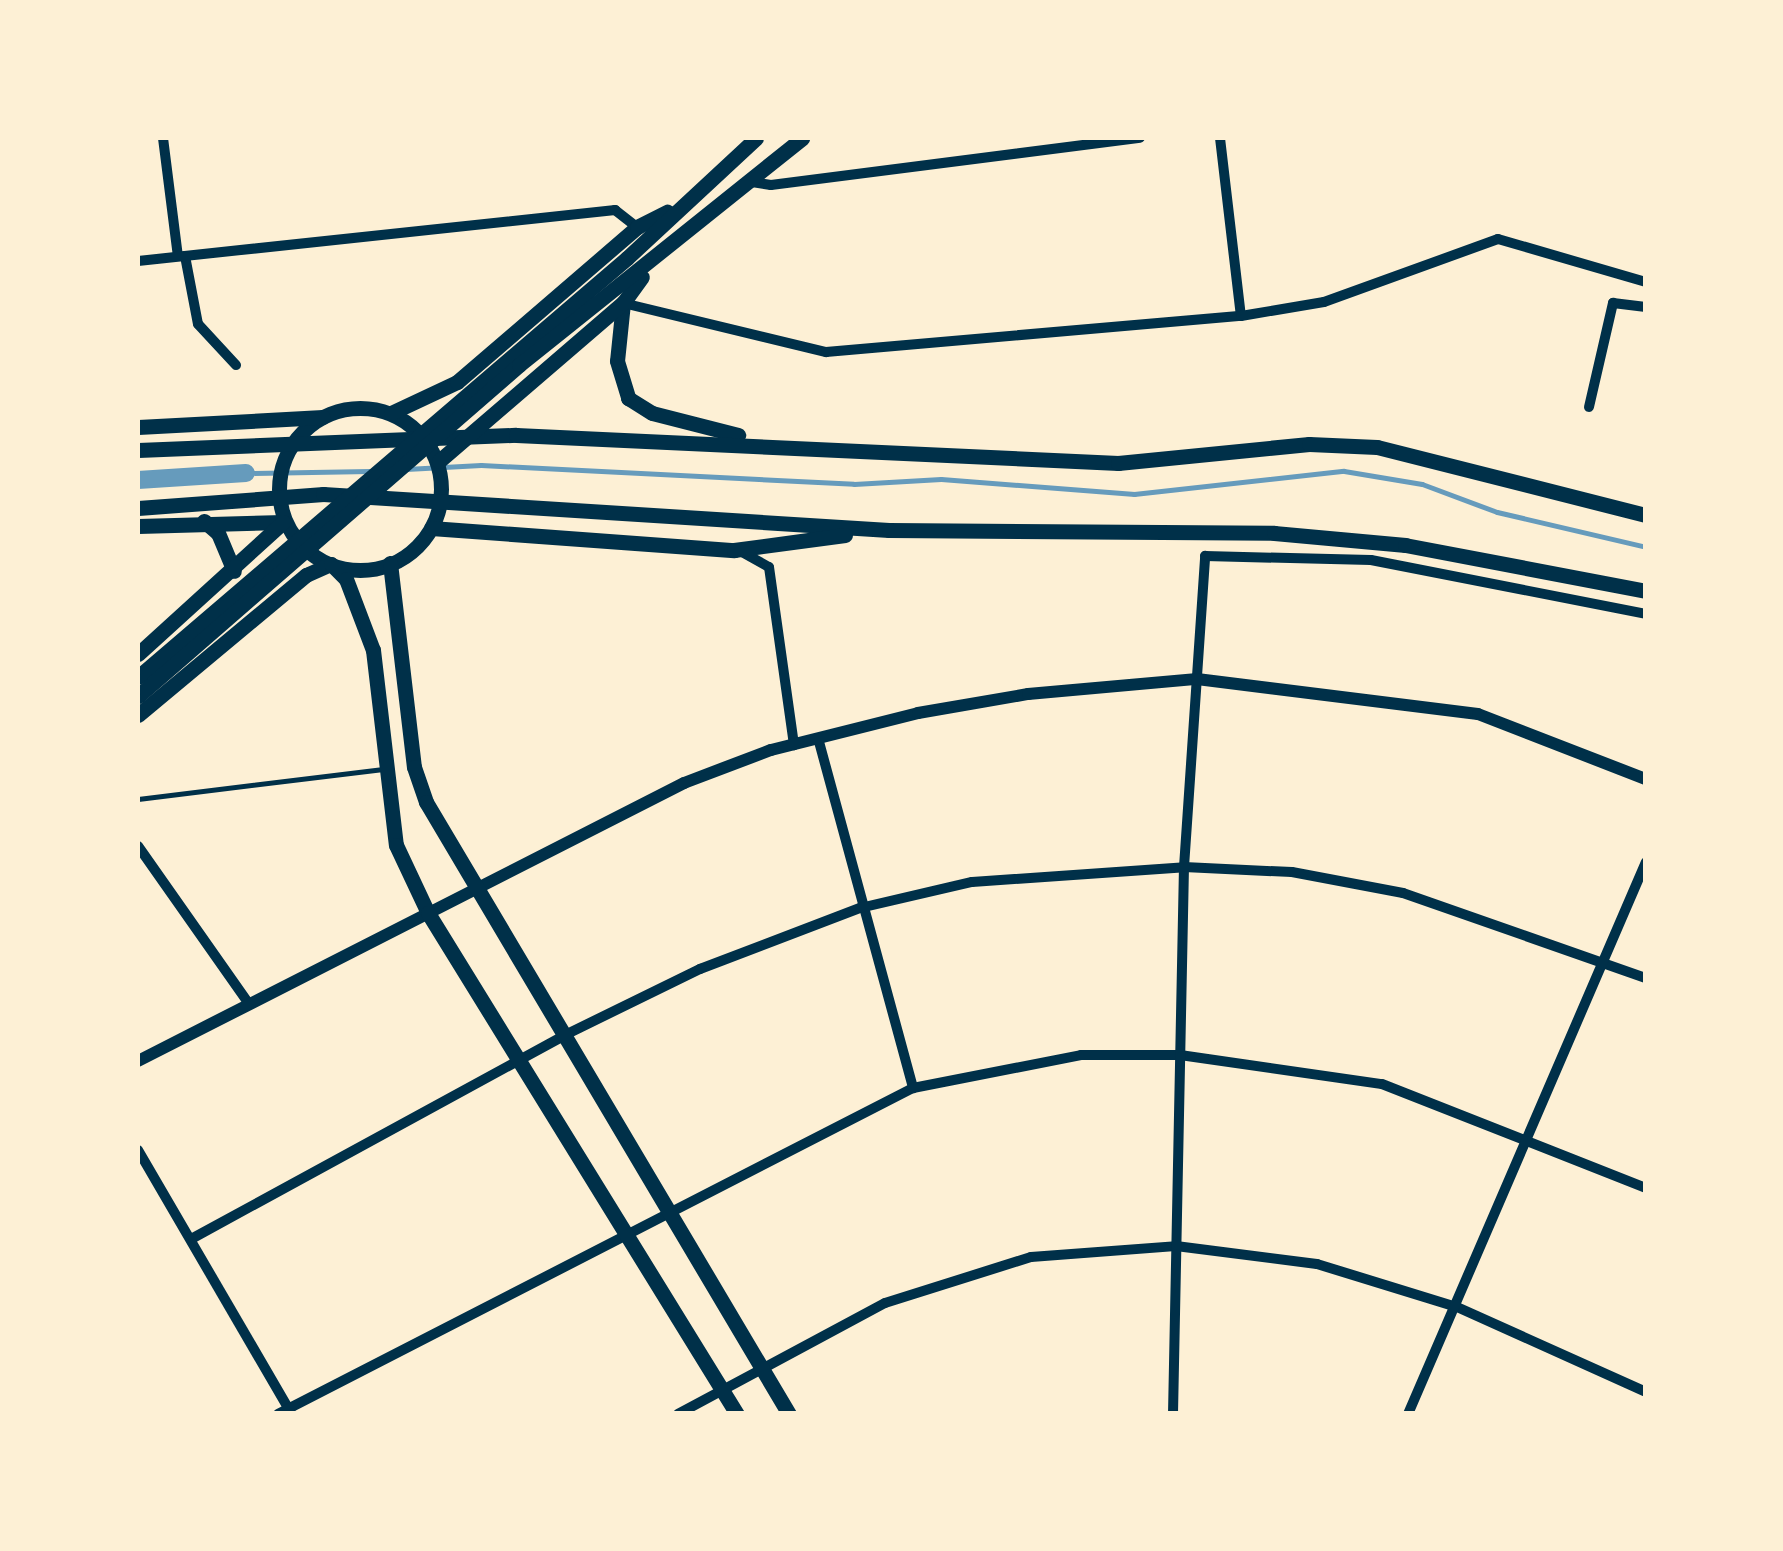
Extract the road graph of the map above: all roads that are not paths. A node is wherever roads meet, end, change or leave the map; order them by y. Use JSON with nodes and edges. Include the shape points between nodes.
{"nodes":[{"id":1,"x":164,"y":138,"type":"edge"},
{"id":2,"x":756,"y":138,"type":"edge"},
{"id":3,"x":802,"y":138,"type":"edge"},
{"id":4,"x":1140,"y":138,"type":"edge"},
{"id":5,"x":1220,"y":138,"type":"edge"},
{"id":6,"x":752,"y":182,"type":"junction"},
{"id":7,"x":679,"y":205,"type":"junction"},
{"id":8,"x":638,"y":226,"type":"junction"},
{"id":9,"x":181,"y":256,"type":"junction"},
{"id":10,"x":138,"y":262,"type":"edge"},
{"id":11,"x":1646,"y":282,"type":"edge"},
{"id":12,"x":620,"y":296,"type":"junction"},
{"id":13,"x":1646,"y":306,"type":"edge"},
{"id":14,"x":1241,"y":316,"type":"junction"},
{"id":15,"x":236,"y":365,"type":"dead end"},
{"id":16,"x":1588,"y":407,"type":"dead end"},
{"id":17,"x":391,"y":413,"type":"junction"},
{"id":18,"x":323,"y":417,"type":"junction"},
{"id":19,"x":138,"y":428,"type":"edge"},
{"id":20,"x":770,"y":444,"type":"junction"},
{"id":21,"x":138,"y":450,"type":"edge"},
{"id":22,"x":439,"y":461,"type":"junction"},
{"id":23,"x":138,"y":508,"type":"edge"},
{"id":24,"x":1646,"y":515,"type":"edge"},
{"id":25,"x":204,"y":521,"type":"junction"},
{"id":26,"x":283,"y":522,"type":"junction"},
{"id":27,"x":138,"y":526,"type":"edge"},
{"id":28,"x":430,"y":528,"type":"junction"},
{"id":29,"x":889,"y":530,"type":"junction"},
{"id":30,"x":734,"y":550,"type":"junction"},
{"id":31,"x":331,"y":564,"type":"junction"},
{"id":32,"x":390,"y":564,"type":"junction"},
{"id":33,"x":234,"y":572,"type":"junction"},
{"id":34,"x":1646,"y":591,"type":"edge"},
{"id":35,"x":1646,"y":614,"type":"edge"},
{"id":36,"x":138,"y":654,"type":"edge"},
{"id":37,"x":138,"y":677,"type":"edge"},
{"id":38,"x":1197,"y":679,"type":"junction"},
{"id":39,"x":138,"y":696,"type":"edge"},
{"id":40,"x":138,"y":715,"type":"edge"},
{"id":41,"x":818,"y":738,"type":"junction"},
{"id":42,"x":794,"y":745,"type":"junction"},
{"id":43,"x":387,"y":768,"type":"junction"},
{"id":44,"x":1646,"y":779,"type":"edge"},
{"id":45,"x":138,"y":799,"type":"edge"},
{"id":46,"x":138,"y":846,"type":"edge"},
{"id":47,"x":1646,"y":862,"type":"edge"},
{"id":48,"x":1184,"y":868,"type":"junction"},
{"id":49,"x":473,"y":888,"type":"junction"},
{"id":50,"x":860,"y":908,"type":"junction"},
{"id":51,"x":428,"y":913,"type":"junction"},
{"id":52,"x":1604,"y":960,"type":"junction"},
{"id":53,"x":1646,"y":978,"type":"edge"},
{"id":54,"x":249,"y":1004,"type":"junction"},
{"id":55,"x":562,"y":1036,"type":"junction"},
{"id":56,"x":1180,"y":1054,"type":"junction"},
{"id":57,"x":521,"y":1058,"type":"junction"},
{"id":58,"x":138,"y":1061,"type":"edge"},
{"id":59,"x":913,"y":1088,"type":"junction"},
{"id":60,"x":1527,"y":1136,"type":"junction"},
{"id":61,"x":138,"y":1150,"type":"edge"},
{"id":62,"x":1646,"y":1188,"type":"edge"},
{"id":63,"x":669,"y":1214,"type":"junction"},
{"id":64,"x":629,"y":1232,"type":"junction"},
{"id":65,"x":193,"y":1238,"type":"junction"},
{"id":66,"x":1176,"y":1246,"type":"junction"},
{"id":67,"x":1457,"y":1307,"type":"junction"},
{"id":68,"x":760,"y":1368,"type":"junction"},
{"id":69,"x":724,"y":1390,"type":"junction"},
{"id":70,"x":1646,"y":1392,"type":"edge"},
{"id":71,"x":286,"y":1412,"type":"edge"},
{"id":72,"x":678,"y":1414,"type":"edge"},
{"id":73,"x":737,"y":1414,"type":"edge"},
{"id":74,"x":789,"y":1414,"type":"edge"},
{"id":75,"x":1173,"y":1414,"type":"edge"},
{"id":76,"x":1408,"y":1414,"type":"edge"}],
"edges":[{"from":1,"to":9,"type":"street"},
{"from":2,"to":7,"type":"main road"},
{"from":3,"to":6,"type":"main road"},
{"from":4,"to":6,"type":"street","via":[[770,186]]},
{"from":5,"to":14,"type":"street"},
{"from":6,"to":12,"type":"main road"},
{"from":7,"to":8,"type":"main road"},
{"from":7,"to":37,"type":"main road"},
{"from":8,"to":9,"type":"street","via":[[616,210]]},
{"from":8,"to":17,"type":"main road","via":[[458,382]]},
{"from":9,"to":10,"type":"street"},
{"from":9,"to":15,"type":"street","via":[[198,324]]},
{"from":11,"to":14,"type":"street","via":[[1498,239],[1324,302]]},
{"from":12,"to":14,"type":"street","via":[[826,352]]},
{"from":12,"to":20,"type":"main road","via":[[617,361],[628,398],[652,413]]},
{"from":12,"to":22,"type":"main road"},
{"from":12,"to":39,"type":"main road","via":[[519,364]]},
{"from":13,"to":16,"type":"street","via":[[1614,303]]},
{"from":17,"to":18,"type":"main road","via":[[356,409]]},
{"from":17,"to":22,"type":"main road","via":[[433,446]]},
{"from":18,"to":19,"type":"main road"},
{"from":18,"to":26,"type":"main road","via":[[303,431],[286,458]]},
{"from":20,"to":21,"type":"main road","via":[[516,434]]},
{"from":20,"to":24,"type":"main road","via":[[1118,463],[1308,444],[1377,446]]},
{"from":22,"to":28,"type":"main road","via":[[439,503]]},
{"from":23,"to":29,"type":"main road","via":[[340,494]]},
{"from":25,"to":26,"type":"main road"},
{"from":25,"to":27,"type":"main road"},
{"from":25,"to":33,"type":"main road","via":[[218,533]]},
{"from":26,"to":31,"type":"main road","via":[[298,546]]},
{"from":26,"to":33,"type":"main road"},
{"from":28,"to":30,"type":"main road"},
{"from":28,"to":32,"type":"main road"},
{"from":29,"to":30,"type":"main road"},
{"from":29,"to":34,"type":"main road","via":[[1274,532],[1405,545]]},
{"from":30,"to":42,"type":"street","via":[[769,566]]},
{"from":31,"to":32,"type":"main road"},
{"from":31,"to":40,"type":"main road","via":[[306,575]]},
{"from":31,"to":43,"type":"main road","via":[[362,610]]},
{"from":32,"to":49,"type":"main road","via":[[414,767]]},
{"from":33,"to":36,"type":"main road"},
{"from":35,"to":38,"type":"street","via":[[1371,560],[1205,556]]},
{"from":38,"to":41,"type":"street","via":[[1028,694]]},
{"from":38,"to":44,"type":"street","via":[[1478,714]]},
{"from":38,"to":48,"type":"street"},
{"from":41,"to":42,"type":"street"},
{"from":41,"to":50,"type":"street"},
{"from":42,"to":49,"type":"street","via":[[684,783]]},
{"from":43,"to":45,"type":"lane"},
{"from":43,"to":51,"type":"main road","via":[[396,845]]},
{"from":46,"to":54,"type":"street"},
{"from":47,"to":52,"type":"street"},
{"from":48,"to":50,"type":"street","via":[[972,882]]},
{"from":48,"to":52,"type":"street","via":[[1292,872],[1403,893]]},
{"from":48,"to":56,"type":"street"},
{"from":49,"to":51,"type":"street"},
{"from":49,"to":55,"type":"main road"},
{"from":50,"to":55,"type":"street","via":[[700,969]]},
{"from":50,"to":59,"type":"street"},
{"from":51,"to":54,"type":"street"},
{"from":51,"to":57,"type":"main road"},
{"from":52,"to":53,"type":"street"},
{"from":52,"to":60,"type":"street"},
{"from":54,"to":58,"type":"street"},
{"from":55,"to":57,"type":"street"},
{"from":55,"to":63,"type":"main road"},
{"from":56,"to":59,"type":"street","via":[[1081,1055]]},
{"from":56,"to":60,"type":"street","via":[[1382,1084]]},
{"from":56,"to":66,"type":"street"},
{"from":57,"to":64,"type":"main road"},
{"from":57,"to":65,"type":"street"},
{"from":59,"to":63,"type":"street"},
{"from":60,"to":62,"type":"street"},
{"from":60,"to":67,"type":"street"},
{"from":61,"to":65,"type":"street"},
{"from":63,"to":64,"type":"street"},
{"from":63,"to":68,"type":"main road"},
{"from":64,"to":69,"type":"main road"},
{"from":64,"to":71,"type":"street"},
{"from":65,"to":71,"type":"street"},
{"from":66,"to":67,"type":"street","via":[[1317,1264]]},
{"from":66,"to":68,"type":"street","via":[[1031,1257],[885,1304]]},
{"from":66,"to":75,"type":"street"},
{"from":67,"to":70,"type":"street"},
{"from":67,"to":76,"type":"street"},
{"from":68,"to":69,"type":"street"},
{"from":68,"to":74,"type":"main road"},
{"from":69,"to":72,"type":"street"},
{"from":69,"to":73,"type":"main road"}]}
